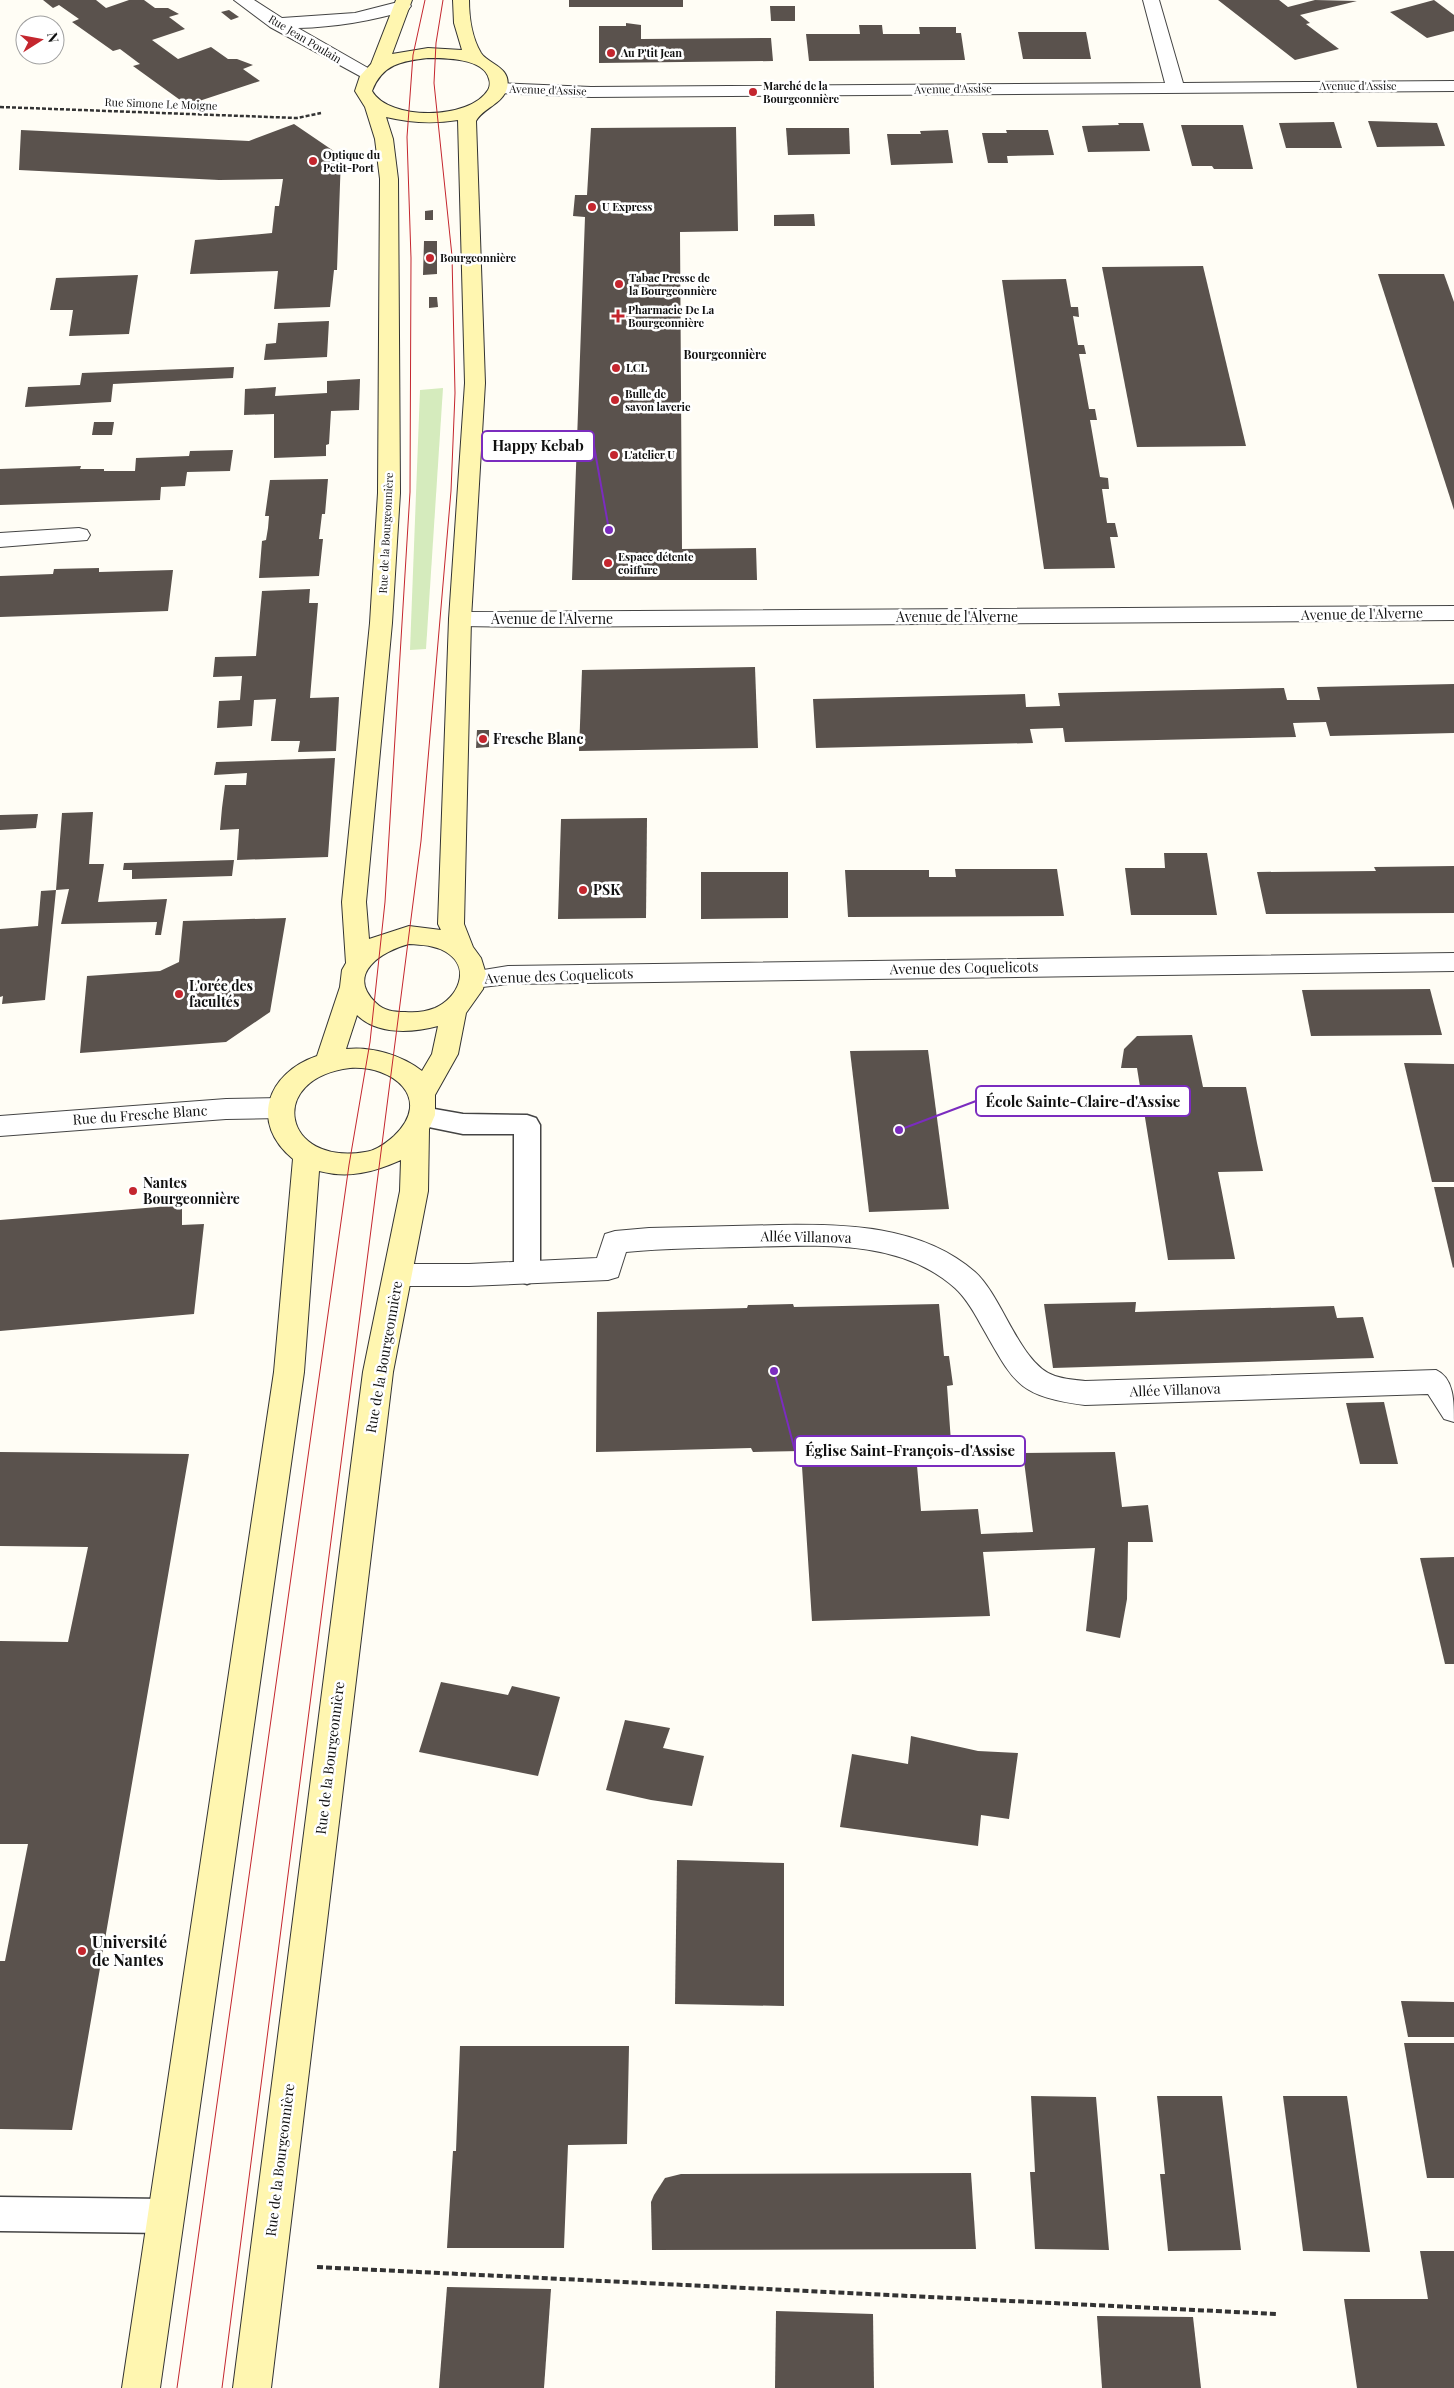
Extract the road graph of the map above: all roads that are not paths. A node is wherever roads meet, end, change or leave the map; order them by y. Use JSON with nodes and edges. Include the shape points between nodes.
{"nodes":[{"id":1,"x":242,"y":0,"type":"edge"},
{"id":2,"x":461,"y":0,"type":"edge"},
{"id":3,"x":1151,"y":0,"type":"edge"},
{"id":4,"x":403,"y":3,"type":"edge"},
{"id":5,"x":276,"y":23,"type":"junction"},
{"id":6,"x":475,"y":59,"type":"junction"},
{"id":7,"x":374,"y":71,"type":"junction"},
{"id":8,"x":1454,"y":72,"type":"edge"},
{"id":9,"x":1408,"y":86,"type":"junction"},
{"id":10,"x":1454,"y":86,"type":"edge"},
{"id":11,"x":1175,"y":87,"type":"junction"},
{"id":12,"x":498,"y":88,"type":"junction"},
{"id":13,"x":374,"y":104,"type":"junction"},
{"id":14,"x":472,"y":111,"type":"junction"},
{"id":15,"x":79,"y":535,"type":"dead end"},
{"id":16,"x":0,"y":540,"type":"edge"},
{"id":17,"x":1454,"y":613,"type":"edge"},
{"id":18,"x":460,"y":619,"type":"junction"},
{"id":19,"x":462,"y":950,"type":"junction"},
{"id":20,"x":358,"y":962,"type":"junction"},
{"id":21,"x":1454,"y":962,"type":"edge"},
{"id":22,"x":474,"y":979,"type":"junction"},
{"id":23,"x":352,"y":989,"type":"junction"},
{"id":24,"x":454,"y":1009,"type":"junction"},
{"id":25,"x":328,"y":1063,"type":"junction"},
{"id":26,"x":281,"y":1108,"type":"junction"},
{"id":27,"x":421,"y":1114,"type":"junction"},
{"id":28,"x":0,"y":1126,"type":"edge"},
{"id":29,"x":307,"y":1156,"type":"junction"},
{"id":30,"x":527,"y":1273,"type":"junction"},
{"id":31,"x":398,"y":1275,"type":"junction"},
{"id":32,"x":1454,"y":1410,"type":"edge"},
{"id":33,"x":0,"y":2214,"type":"edge"},
{"id":34,"x":166,"y":2216,"type":"junction"},
{"id":35,"x":141,"y":2388,"type":"edge"},
{"id":36,"x":252,"y":2388,"type":"edge"}],
"edges":[{"from":1,"to":5,"type":"street","name":"Rue Jean Poulain"},
{"from":2,"to":6,"type":"street","via":[[463,29]]},
{"from":3,"to":11,"type":"street"},
{"from":4,"to":5,"type":"street","via":[[356,20]]},
{"from":4,"to":7,"type":"street"},
{"from":5,"to":7,"type":"street","name":"Rue Jean Poulain"},
{"from":6,"to":7,"type":"street","via":[[428,53],[403,57]]},
{"from":6,"to":12,"type":"street","via":[[493,70],[498,77]]},
{"from":7,"to":13,"type":"street","name":"Rue de la Bourgeonnière","via":[[364,91]]},
{"from":8,"to":9,"type":"street"},
{"from":9,"to":10,"type":"street","name":"Avenue d'Assise"},
{"from":9,"to":11,"type":"street","name":"Avenue d'Assise"},
{"from":11,"to":12,"type":"street","name":"Avenue d'Assise","via":[[648,92]]},
{"from":12,"to":14,"type":"street","via":[[490,101]]},
{"from":13,"to":14,"type":"street","via":[[388,112],[415,118],[446,118]]},
{"from":13,"to":20,"type":"street","name":"Rue de la Bourgeonnière","via":[[384,139],[389,179],[389,492],[381,623],[354,902]]},
{"from":14,"to":18,"type":"street","via":[[467,121],[467,136],[475,383]]},
{"from":15,"to":16,"type":"street"},
{"from":17,"to":18,"type":"street","name":"Avenue de l'Alverne"},
{"from":18,"to":19,"type":"street","via":[[450,924]]},
{"from":19,"to":20,"type":"street","via":[[438,937],[409,935],[382,942],[367,951]]},
{"from":19,"to":22,"type":"street","via":[[471,961]]},
{"from":20,"to":23,"type":"street","via":[[352,972]]},
{"from":21,"to":22,"type":"street","name":"Avenue des Coquelicots","via":[[508,975]]},
{"from":22,"to":24,"type":"street","via":[[468,995]]},
{"from":23,"to":24,"type":"street","via":[[367,1010],[396,1022],[427,1020]]},
{"from":23,"to":25,"type":"street"},
{"from":24,"to":27,"type":"street","name":"Rue de la Bourgeonnière","via":[[445,1054]]},
{"from":25,"to":26,"type":"street","via":[[297,1081]]},
{"from":25,"to":27,"type":"street","via":[[357,1058],[384,1061],[405,1072],[420,1088]]},
{"from":26,"to":28,"type":"street","name":"Rue du Fresche Blanc","via":[[226,1109]]},
{"from":26,"to":29,"type":"street","via":[[280,1122],[285,1135]]},
{"from":27,"to":29,"type":"street","via":[[402,1147],[370,1162],[340,1164]]},
{"from":27,"to":30,"type":"lane","via":[[462,1124],[527,1125]]},
{"from":27,"to":31,"type":"street","name":"Rue de la Bourgeonnière","via":[[414,1191]]},
{"from":29,"to":34,"type":"street","via":[[289,1372]]},
{"from":30,"to":31,"type":"street","name":"Allée Villanova"},
{"from":30,"to":32,"type":"street","name":"Allée Villanova","via":[[608,1269],[615,1242],[678,1237],[838,1235],[882,1240],[942,1262],[966,1281],[985,1303],[1021,1369],[1042,1384],[1085,1393],[1436,1382]]},
{"from":31,"to":36,"type":"street","name":"Rue de la Bourgeonnière","via":[[378,1372]]},
{"from":33,"to":34,"type":"lane"},
{"from":34,"to":35,"type":"street"}]}
